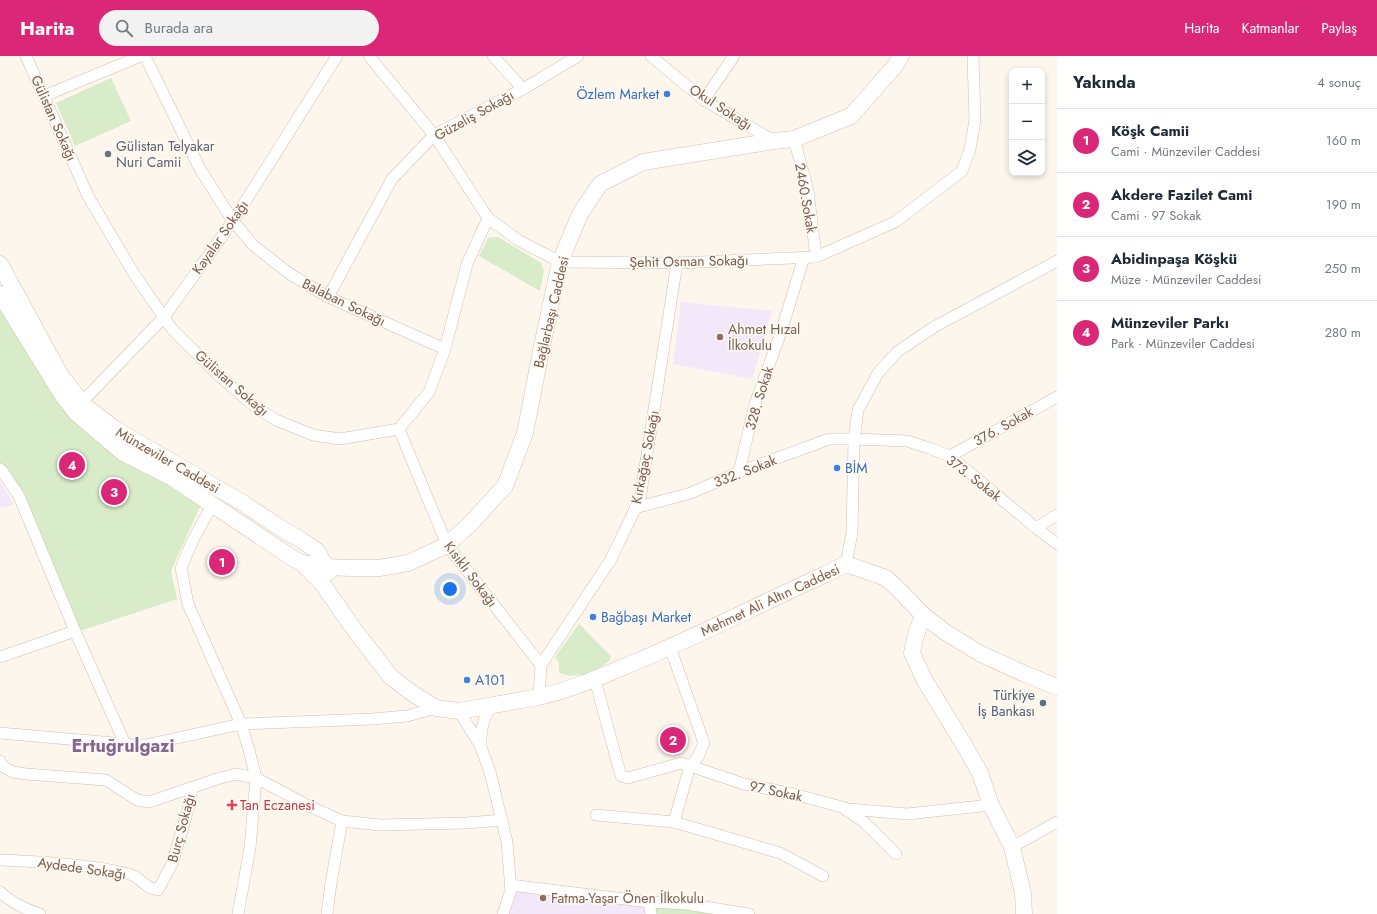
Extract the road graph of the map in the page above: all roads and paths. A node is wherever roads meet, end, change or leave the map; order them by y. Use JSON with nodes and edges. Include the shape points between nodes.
{"nodes":[{"id":1,"x":26,"y":56,"type":"edge"},
{"id":2,"x":141,"y":56,"type":"edge"},
{"id":3,"x":145,"y":56,"type":"edge"},
{"id":4,"x":337,"y":56,"type":"edge"},
{"id":5,"x":369,"y":56,"type":"edge"},
{"id":6,"x":494,"y":56,"type":"edge"},
{"id":7,"x":578,"y":56,"type":"edge"},
{"id":8,"x":651,"y":56,"type":"edge"},
{"id":9,"x":734,"y":56,"type":"edge"},
{"id":10,"x":901,"y":56,"type":"edge"},
{"id":11,"x":972,"y":56,"type":"edge"},
{"id":12,"x":523,"y":89,"type":"junction"},
{"id":13,"x":44,"y":96,"type":"junction"},
{"id":14,"x":704,"y":100,"type":"junction"},
{"id":15,"x":434,"y":135,"type":"junction"},
{"id":16,"x":794,"y":139,"type":"junction"},
{"id":17,"x":774,"y":140,"type":"junction"},
{"id":18,"x":488,"y":218,"type":"junction"},
{"id":19,"x":233,"y":221,"type":"junction"},
{"id":20,"x":804,"y":257,"type":"junction"},
{"id":21,"x":816,"y":257,"type":"junction"},
{"id":22,"x":1057,"y":261,"type":"edge"},
{"id":23,"x":560,"y":262,"type":"junction"},
{"id":24,"x":677,"y":263,"type":"junction"},
{"id":25,"x":0,"y":264,"type":"edge"},
{"id":26,"x":0,"y":294,"type":"edge"},
{"id":27,"x":328,"y":297,"type":"junction"},
{"id":28,"x":164,"y":317,"type":"junction"},
{"id":29,"x":445,"y":349,"type":"junction"},
{"id":30,"x":1057,"y":397,"type":"edge"},
{"id":31,"x":82,"y":402,"type":"junction"},
{"id":32,"x":399,"y":429,"type":"junction"},
{"id":33,"x":854,"y":439,"type":"junction"},
{"id":34,"x":950,"y":456,"type":"junction"},
{"id":35,"x":0,"y":469,"type":"edge"},
{"id":36,"x":739,"y":472,"type":"junction"},
{"id":37,"x":212,"y":505,"type":"junction"},
{"id":38,"x":636,"y":508,"type":"junction"},
{"id":39,"x":1057,"y":515,"type":"edge"},
{"id":40,"x":1036,"y":528,"type":"junction"},
{"id":41,"x":1057,"y":544,"type":"edge"},
{"id":42,"x":447,"y":545,"type":"junction"},
{"id":43,"x":317,"y":551,"type":"junction"},
{"id":44,"x":302,"y":563,"type":"junction"},
{"id":45,"x":846,"y":564,"type":"junction"},
{"id":46,"x":326,"y":567,"type":"junction"},
{"id":47,"x":350,"y":568,"type":"junction"},
{"id":48,"x":379,"y":568,"type":"junction"},
{"id":49,"x":335,"y":584,"type":"junction"},
{"id":50,"x":923,"y":615,"type":"junction"},
{"id":51,"x":75,"y":631,"type":"junction"},
{"id":52,"x":356,"y":632,"type":"junction"},
{"id":53,"x":670,"y":647,"type":"junction"},
{"id":54,"x":0,"y":658,"type":"edge"},
{"id":55,"x":541,"y":665,"type":"junction"},
{"id":56,"x":594,"y":680,"type":"junction"},
{"id":57,"x":1057,"y":687,"type":"edge"},
{"id":58,"x":539,"y":697,"type":"junction"},
{"id":59,"x":492,"y":705,"type":"junction"},
{"id":60,"x":436,"y":708,"type":"junction"},
{"id":61,"x":459,"y":711,"type":"junction"},
{"id":62,"x":241,"y":724,"type":"junction"},
{"id":63,"x":0,"y":733,"type":"edge"},
{"id":64,"x":125,"y":744,"type":"junction"},
{"id":65,"x":480,"y":745,"type":"junction"},
{"id":66,"x":0,"y":761,"type":"edge"},
{"id":67,"x":690,"y":766,"type":"junction"},
{"id":68,"x":256,"y":778,"type":"junction"},
{"id":69,"x":192,"y":788,"type":"junction"},
{"id":70,"x":991,"y":805,"type":"junction"},
{"id":71,"x":842,"y":807,"type":"junction"},
{"id":72,"x":596,"y":815,"type":"dead end"},
{"id":73,"x":502,"y":820,"type":"junction"},
{"id":74,"x":342,"y":821,"type":"junction"},
{"id":75,"x":674,"y":822,"type":"junction"},
{"id":76,"x":1057,"y":822,"type":"edge"},
{"id":77,"x":1012,"y":847,"type":"junction"},
{"id":78,"x":896,"y":854,"type":"dead end"},
{"id":79,"x":0,"y":860,"type":"edge"},
{"id":80,"x":823,"y":876,"type":"dead end"},
{"id":81,"x":510,"y":885,"type":"junction"},
{"id":82,"x":158,"y":890,"type":"joint"},
{"id":83,"x":0,"y":892,"type":"edge"},
{"id":84,"x":649,"y":902,"type":"junction"},
{"id":85,"x":1023,"y":912,"type":"edge"},
{"id":86,"x":40,"y":914,"type":"edge"},
{"id":87,"x":238,"y":914,"type":"edge"},
{"id":88,"x":327,"y":914,"type":"edge"},
{"id":89,"x":503,"y":914,"type":"edge"},
{"id":90,"x":651,"y":914,"type":"edge"},
{"id":91,"x":749,"y":914,"type":"edge"}],
"edges":[{"from":1,"to":13,"type":"street","name":"Gülistan Sokağı"},
{"from":2,"to":13,"type":"street"},
{"from":3,"to":19,"type":"street","name":"Balaban Sokağı","via":[[200,169]]},
{"from":4,"to":19,"type":"street","name":"Kayalar Sokağı"},
{"from":5,"to":15,"type":"street","name":"Şehit Osman Sokağı"},
{"from":6,"to":12,"type":"street"},
{"from":7,"to":12,"type":"street","name":"Güzeliş Sokağı"},
{"from":8,"to":14,"type":"street","name":"Okul Sokağı"},
{"from":9,"to":14,"type":"street"},
{"from":10,"to":16,"type":"street","name":"Bağlarbaşı Caddesi","via":[[851,116]]},
{"from":11,"to":21,"type":"street","name":"Şehit Osman Sokağı","via":[[975,120],[970,149],[962,171],[895,222]]},
{"from":12,"to":15,"type":"street","name":"Güzeliş Sokağı"},
{"from":13,"to":28,"type":"street","name":"Gülistan Sokağı","via":[[88,196],[134,274]]},
{"from":14,"to":17,"type":"street","name":"Okul Sokağı"},
{"from":15,"to":18,"type":"street","name":"Şehit Osman Sokağı"},
{"from":15,"to":27,"type":"street","name":"Güzeliş Sokağı","via":[[392,179]]},
{"from":16,"to":17,"type":"street","name":"Bağlarbaşı Caddesi"},
{"from":16,"to":21,"type":"street","name":"2460.Sokak","via":[[808,190]]},
{"from":17,"to":23,"type":"street","name":"Bağlarbaşı Caddesi","via":[[643,162],[600,184],[580,214]]},
{"from":18,"to":23,"type":"street","name":"Şehit Osman Sokağı","via":[[518,240]]},
{"from":18,"to":29,"type":"street","via":[[467,264]]},
{"from":19,"to":27,"type":"street","name":"Balaban Sokağı","via":[[254,246],[290,274]]},
{"from":19,"to":28,"type":"street","name":"Kayalar Sokağı"},
{"from":20,"to":21,"type":"street","name":"Şehit Osman Sokağı"},
{"from":20,"to":24,"type":"street","name":"Şehit Osman Sokağı"},
{"from":20,"to":36,"type":"street","name":"328. Sokak","via":[[755,404]]},
{"from":22,"to":33,"type":"street","via":[[934,327],[897,352],[878,373],[858,410]]},
{"from":23,"to":24,"type":"street","name":"Şehit Osman Sokağı"},
{"from":23,"to":42,"type":"street","name":"Bağlarbaşı Caddesi","via":[[525,433],[505,486]]},
{"from":24,"to":38,"type":"street","name":"Kırkağaç Sokağı","via":[[640,499]]},
{"from":25,"to":31,"type":"street","name":"Münzeviler Caddesi","via":[[61,376]]},
{"from":26,"to":37,"type":"street","name":"Münzeviler Caddesi","via":[[76,413],[122,452],[171,477]]},
{"from":27,"to":29,"type":"street","name":"Balaban Sokağı"},
{"from":28,"to":31,"type":"street","name":"Kayalar Sokağı"},
{"from":28,"to":32,"type":"street","name":"Gülistan Sokağı","via":[[172,329],[214,371],[254,406],[276,420],[313,436],[340,439]]},
{"from":29,"to":32,"type":"street","via":[[429,392]]},
{"from":30,"to":34,"type":"street","name":"376. Sokak"},
{"from":31,"to":43,"type":"street","name":"Münzeviler Caddesi","via":[[115,429],[243,503]]},
{"from":32,"to":42,"type":"street","name":"Kısıklı Sokağı"},
{"from":33,"to":34,"type":"street","name":"373. Sokak","via":[[907,441]]},
{"from":33,"to":36,"type":"street","name":"332. Sokak","via":[[828,439]]},
{"from":33,"to":45,"type":"street","via":[[852,533]]},
{"from":34,"to":40,"type":"street","name":"373. Sokak"},
{"from":35,"to":51,"type":"street","via":[[19,496]]},
{"from":36,"to":38,"type":"street","name":"332. Sokak","via":[[691,493]]},
{"from":37,"to":44,"type":"street","name":"Münzeviler Caddesi"},
{"from":37,"to":62,"type":"street","via":[[181,568],[188,604]]},
{"from":38,"to":55,"type":"street","name":"Kırkağaç Sokağı","via":[[610,561]]},
{"from":39,"to":40,"type":"street"},
{"from":40,"to":41,"type":"street","name":"373. Sokak"},
{"from":42,"to":48,"type":"street","name":"Bağlarbaşı Caddesi","via":[[408,563]]},
{"from":42,"to":55,"type":"street","name":"Kısıklı Sokağı"},
{"from":43,"to":44,"type":"street"},
{"from":43,"to":46,"type":"street","name":"Münzeviler Caddesi"},
{"from":43,"to":48,"type":"street","name":"Bağlarbaşı Caddesi"},
{"from":44,"to":46,"type":"street","name":"Bağlarbaşı Caddesi"},
{"from":44,"to":52,"type":"street","name":"Münzeviler Caddesi","via":[[321,582]]},
{"from":45,"to":50,"type":"street","name":"Mehmet Ali Altın Caddesi","via":[[886,578]]},
{"from":45,"to":53,"type":"street","name":"Mehmet Ali Altın Caddesi"},
{"from":46,"to":47,"type":"street","name":"Bağlarbaşı Caddesi"},
{"from":46,"to":49,"type":"street","name":"Münzeviler Caddesi"},
{"from":47,"to":48,"type":"street","name":"Bağlarbaşı Caddesi"},
{"from":47,"to":49,"type":"street","via":[[338,576]]},
{"from":49,"to":52,"type":"street","name":"Münzeviler Caddesi"},
{"from":50,"to":57,"type":"street","name":"Mehmet Ali Altın Caddesi","via":[[981,654]]},
{"from":50,"to":70,"type":"street","via":[[912,653],[925,681],[976,766]]},
{"from":51,"to":54,"type":"street"},
{"from":51,"to":64,"type":"street"},
{"from":52,"to":60,"type":"street","name":"Münzeviler Caddesi","via":[[391,677]]},
{"from":53,"to":56,"type":"street","name":"Mehmet Ali Altın Caddesi"},
{"from":53,"to":67,"type":"street","via":[[704,743]]},
{"from":55,"to":58,"type":"street","name":"Kırkağaç Sokağı"},
{"from":56,"to":58,"type":"street","name":"Mehmet Ali Altın Caddesi"},
{"from":56,"to":67,"type":"street","name":"97 Sokak","via":[[621,776],[628,778],[681,763]]},
{"from":58,"to":59,"type":"street","name":"Mehmet Ali Altın Caddesi"},
{"from":59,"to":61,"type":"street","name":"Mehmet Ali Altın Caddesi"},
{"from":59,"to":65,"type":"street","via":[[482,726]]},
{"from":60,"to":61,"type":"street","name":"Münzeviler Caddesi"},
{"from":60,"to":62,"type":"street","via":[[407,716],[372,719]]},
{"from":61,"to":65,"type":"street"},
{"from":62,"to":64,"type":"street","via":[[141,746]]},
{"from":62,"to":68,"type":"street"},
{"from":63,"to":64,"type":"street"},
{"from":65,"to":73,"type":"street"},
{"from":66,"to":69,"type":"street","via":[[13,772],[106,780],[137,800],[149,802]]},
{"from":67,"to":71,"type":"street","name":"97 Sokak","via":[[744,784]]},
{"from":67,"to":75,"type":"street"},
{"from":68,"to":69,"type":"street","via":[[236,774]]},
{"from":68,"to":74,"type":"street"},
{"from":68,"to":87,"type":"street","via":[[250,848]]},
{"from":69,"to":82,"type":"street","name":"Burç Sokağı","via":[[172,864]]},
{"from":70,"to":71,"type":"street","name":"97 Sokak","via":[[907,814]]},
{"from":70,"to":77,"type":"street"},
{"from":71,"to":78,"type":"street","via":[[864,822]]},
{"from":72,"to":75,"type":"street"},
{"from":73,"to":74,"type":"street","via":[[467,824],[380,825]]},
{"from":73,"to":81,"type":"street","via":[[507,842]]},
{"from":74,"to":88,"type":"street"},
{"from":75,"to":80,"type":"street","via":[[780,853]]},
{"from":76,"to":77,"type":"street"},
{"from":77,"to":85,"type":"street","via":[[1023,893]]},
{"from":79,"to":82,"type":"street","name":"Aydede Sokağı","via":[[94,867],[132,874],[151,890]]},
{"from":81,"to":84,"type":"street"},
{"from":81,"to":89,"type":"street","via":[[511,890]]},
{"from":83,"to":86,"type":"street","via":[[27,910]]},
{"from":84,"to":90,"type":"street"},
{"from":84,"to":91,"type":"street","via":[[686,904]]}]}
